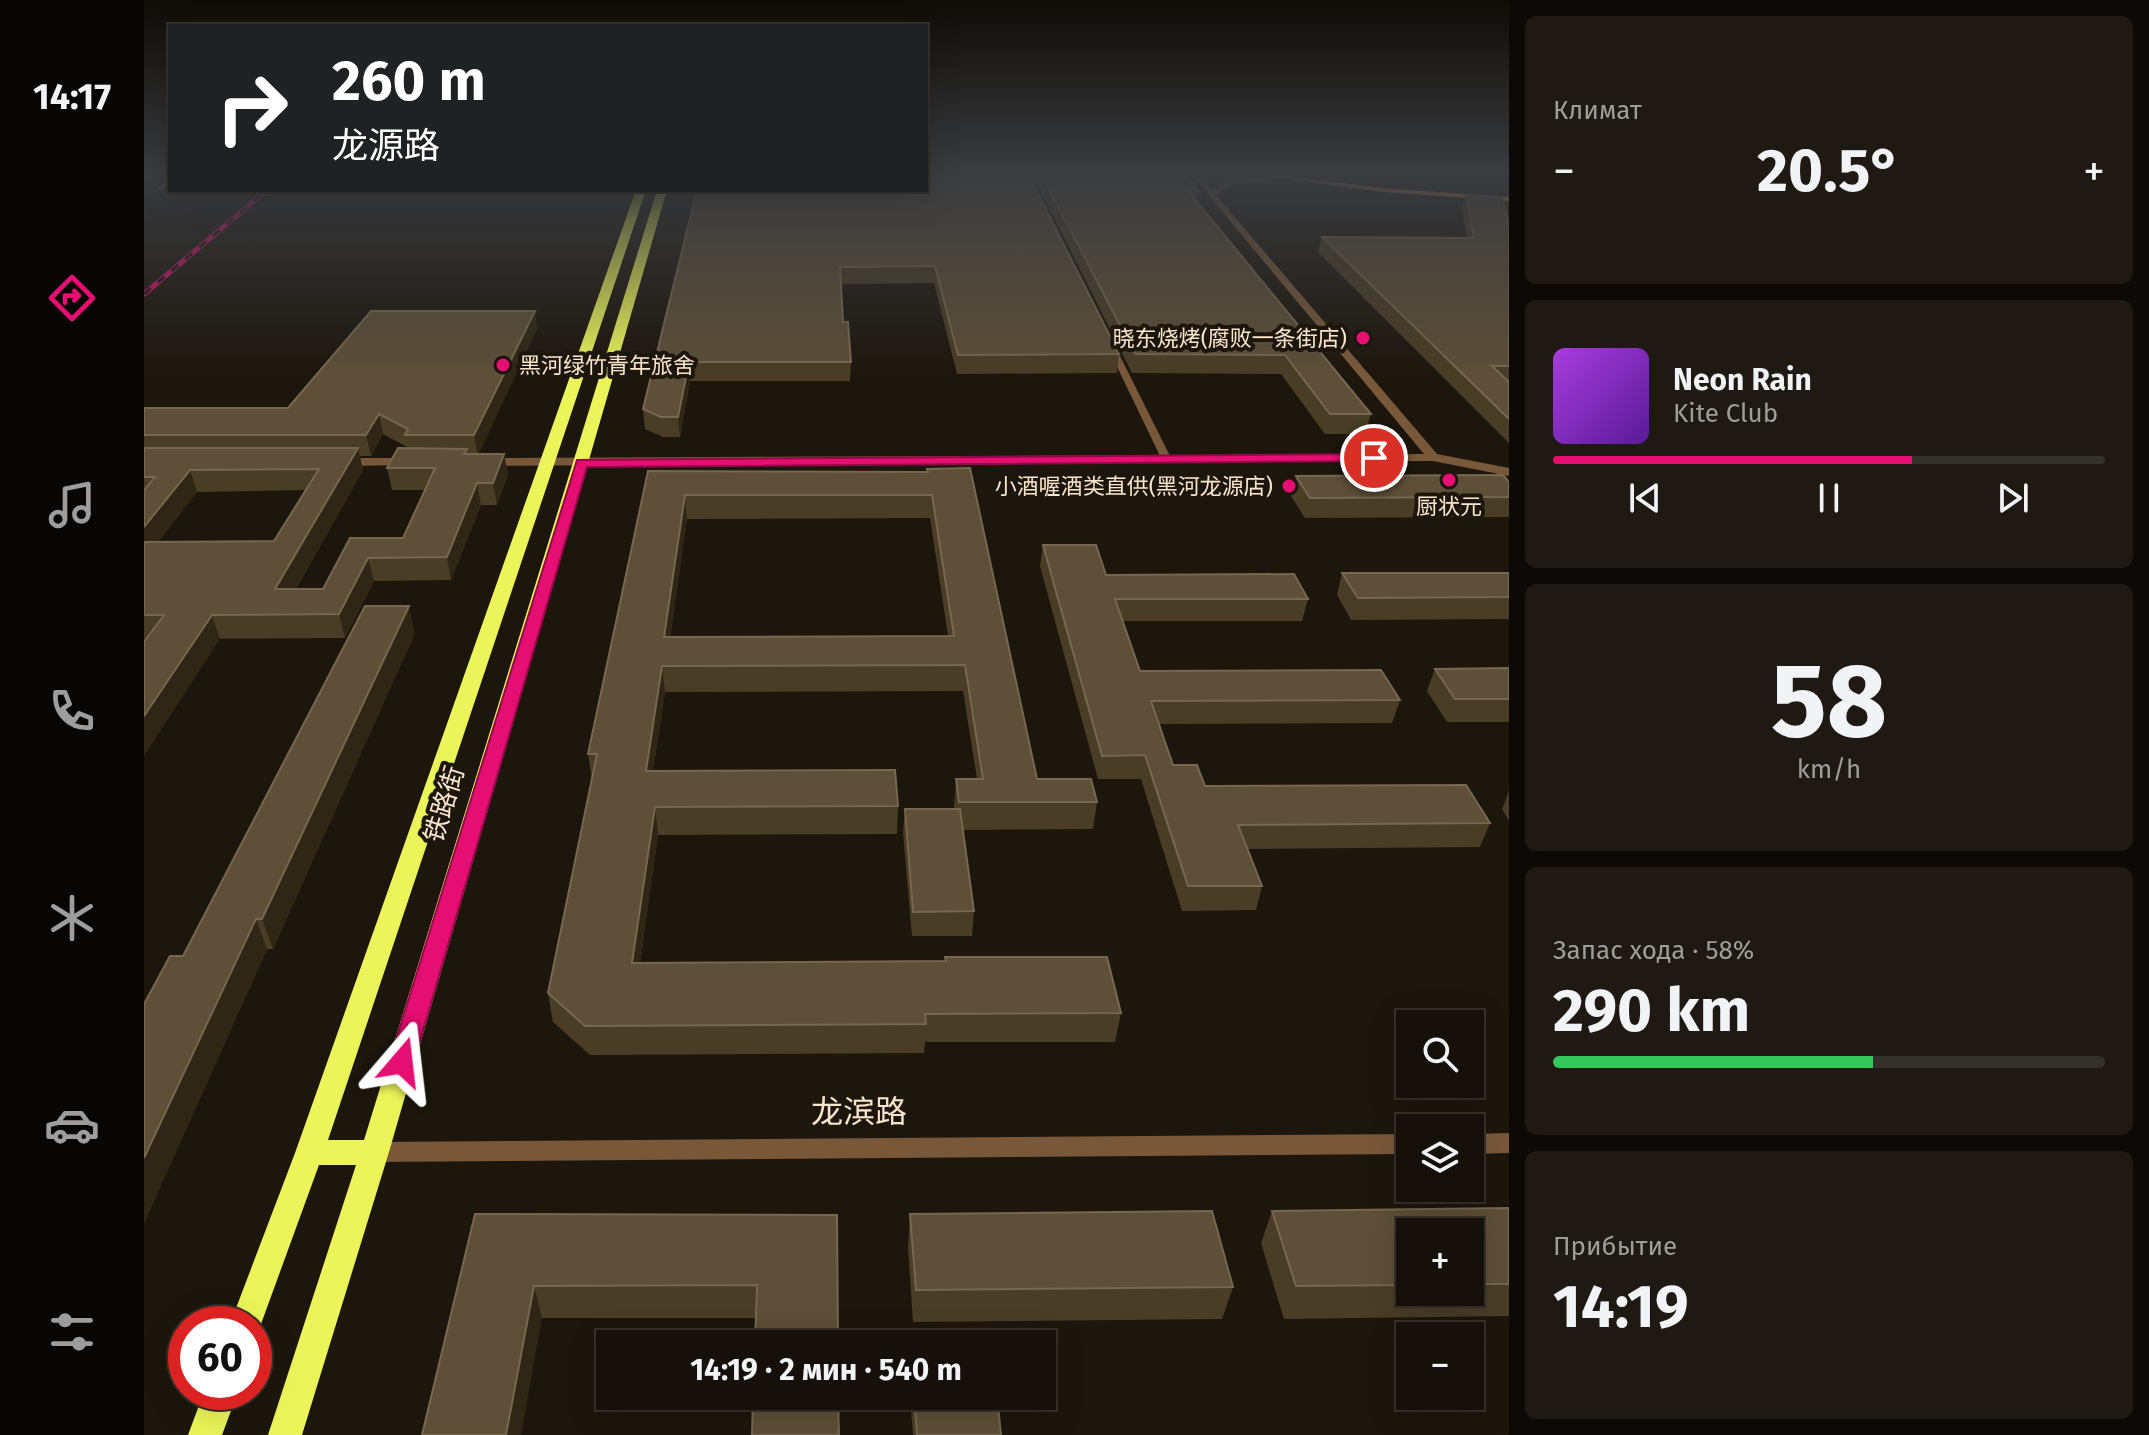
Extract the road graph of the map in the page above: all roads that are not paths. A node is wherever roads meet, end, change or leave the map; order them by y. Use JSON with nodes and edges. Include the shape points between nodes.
{"nodes":[{"id":1,"x":623,"y":241,"type":"edge"},
{"id":2,"x":647,"y":241,"type":"edge"},
{"id":3,"x":1251,"y":241,"type":"edge"},
{"id":4,"x":1104,"y":331,"type":"edge"},
{"id":5,"x":1433,"y":457,"type":"junction"},
{"id":6,"x":1167,"y":460,"type":"junction"},
{"id":7,"x":331,"y":462,"type":"edge"},
{"id":8,"x":424,"y":462,"type":"edge"},
{"id":9,"x":471,"y":462,"type":"edge"},
{"id":10,"x":546,"y":462,"type":"junction"},
{"id":11,"x":582,"y":463,"type":"junction"},
{"id":12,"x":1509,"y":472,"type":"edge"},
{"id":13,"x":1509,"y":1143,"type":"edge"},
{"id":14,"x":1396,"y":1144,"type":"edge"},
{"id":15,"x":1484,"y":1144,"type":"edge"},
{"id":16,"x":375,"y":1152,"type":"junction"},
{"id":17,"x":309,"y":1153,"type":"junction"},
{"id":18,"x":253,"y":1306,"type":"edge"},
{"id":19,"x":214,"y":1410,"type":"edge"},
{"id":20,"x":205,"y":1435,"type":"edge"},
{"id":21,"x":285,"y":1435,"type":"edge"}],
"edges":[{"from":1,"to":10,"type":"main road","name":"铁路街"},
{"from":2,"to":11,"type":"main road","name":"铁路街"},
{"from":3,"to":5,"type":"street"},
{"from":4,"to":6,"type":"lane"},
{"from":5,"to":6,"type":"street"},
{"from":5,"to":12,"type":"street"},
{"from":6,"to":11,"type":"street"},
{"from":7,"to":8,"type":"street"},
{"from":9,"to":10,"type":"street"},
{"from":10,"to":11,"type":"street"},
{"from":10,"to":17,"type":"main road","name":"铁路街"},
{"from":11,"to":16,"type":"main road","name":"铁路街"},
{"from":13,"to":15,"type":"street"},
{"from":14,"to":16,"type":"street","name":"龙滨路"},
{"from":16,"to":17,"type":"main road","name":"龙滨路"},
{"from":16,"to":21,"type":"main road","name":"铁路街"},
{"from":17,"to":18,"type":"main road","name":"铁路街"},
{"from":19,"to":20,"type":"main road"}]}
